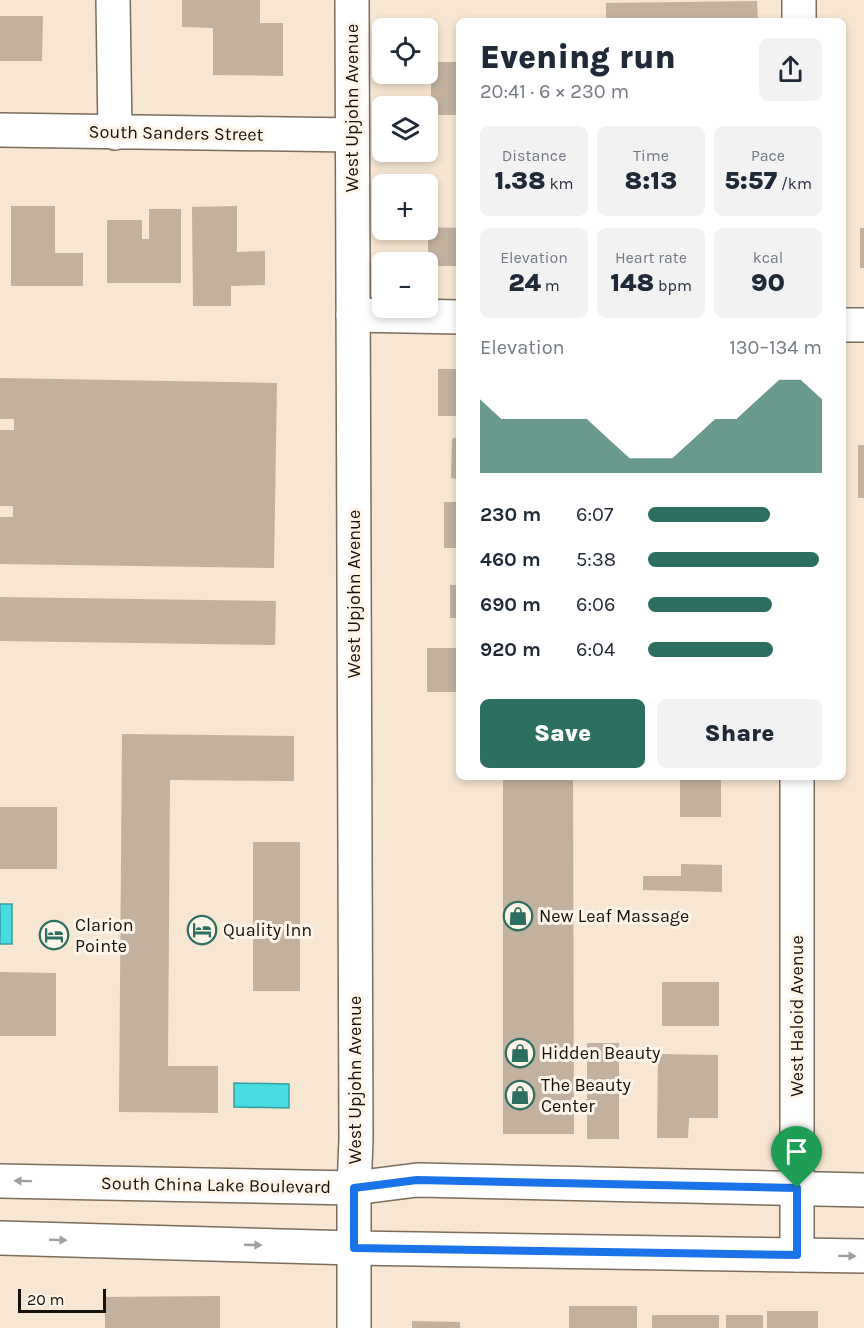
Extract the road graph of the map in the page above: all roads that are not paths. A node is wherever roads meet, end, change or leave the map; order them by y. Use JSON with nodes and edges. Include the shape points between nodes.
{"nodes":[{"id":1,"x":113,"y":0,"type":"edge"},
{"id":2,"x":352,"y":0,"type":"edge"},
{"id":3,"x":799,"y":0,"type":"edge"},
{"id":4,"x":799,"y":18,"type":"edge"},
{"id":5,"x":0,"y":130,"type":"edge"},
{"id":6,"x":115,"y":133,"type":"junction"},
{"id":7,"x":352,"y":135,"type":"junction"},
{"id":8,"x":353,"y":315,"type":"junction"},
{"id":9,"x":456,"y":317,"type":"edge"},
{"id":10,"x":846,"y":325,"type":"edge"},
{"id":11,"x":864,"y":325,"type":"edge"},
{"id":12,"x":797,"y":780,"type":"edge"},
{"id":13,"x":0,"y":1181,"type":"edge"},
{"id":14,"x":354,"y":1188,"type":"junction"},
{"id":15,"x":797,"y":1188,"type":"junction"},
{"id":16,"x":864,"y":1190,"type":"edge"},
{"id":17,"x":0,"y":1238,"type":"edge"},
{"id":18,"x":354,"y":1248,"type":"junction"},
{"id":19,"x":797,"y":1255,"type":"junction"},
{"id":20,"x":864,"y":1256,"type":"edge"},
{"id":21,"x":354,"y":1328,"type":"edge"}],
"edges":[{"from":1,"to":6,"type":"main road"},
{"from":2,"to":7,"type":"main road","name":"West Upjohn Avenue"},
{"from":3,"to":4,"type":"main road"},
{"from":5,"to":6,"type":"main road","name":"South Sanders Street"},
{"from":6,"to":7,"type":"main road","name":"South Sanders Street"},
{"from":7,"to":8,"type":"main road","name":"West Upjohn Avenue"},
{"from":8,"to":9,"type":"main road"},
{"from":8,"to":14,"type":"main road","name":"West Upjohn Avenue"},
{"from":10,"to":11,"type":"main road"},
{"from":12,"to":15,"type":"main road","name":"West Haloid Avenue"},
{"from":14,"to":13,"type":"main road","name":"South China Lake Boulevard","one_way":true},
{"from":14,"to":15,"type":"main road","name":"South China Lake Boulevard","via":[[417,1180]]},
{"from":14,"to":18,"type":"main road","name":"West Upjohn Avenue"},
{"from":15,"to":16,"type":"main road","name":"South China Lake Boulevard"},
{"from":15,"to":19,"type":"main road","name":"West Haloid Avenue"},
{"from":17,"to":18,"type":"main road","one_way":true},
{"from":18,"to":19,"type":"main road"},
{"from":18,"to":21,"type":"main road","name":"West Upjohn Avenue"},
{"from":19,"to":20,"type":"main road","one_way":true}]}
